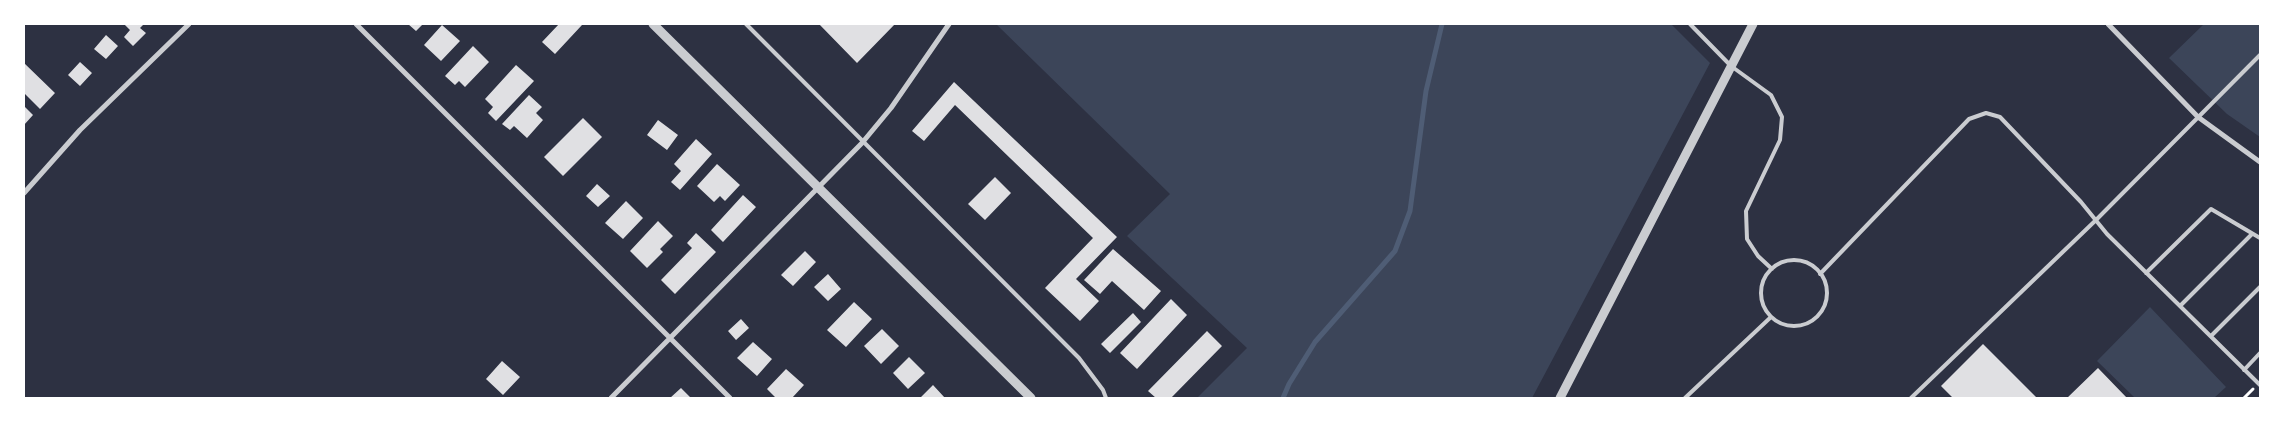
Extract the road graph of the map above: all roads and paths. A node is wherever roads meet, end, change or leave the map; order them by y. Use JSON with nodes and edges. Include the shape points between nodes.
{"nodes":[{"id":1,"x":189,"y":24,"type":"edge"},
{"id":2,"x":356,"y":24,"type":"edge"},
{"id":3,"x":653,"y":24,"type":"edge"},
{"id":4,"x":746,"y":24,"type":"edge"},
{"id":5,"x":949,"y":24,"type":"edge"},
{"id":6,"x":1690,"y":24,"type":"edge"},
{"id":7,"x":1753,"y":24,"type":"edge"},
{"id":8,"x":2108,"y":24,"type":"edge"},
{"id":9,"x":2260,"y":54,"type":"edge"},
{"id":10,"x":1731,"y":66,"type":"junction"},
{"id":11,"x":2198,"y":117,"type":"junction"},
{"id":12,"x":862,"y":143,"type":"junction"},
{"id":13,"x":2260,"y":162,"type":"edge"},
{"id":14,"x":818,"y":187,"type":"junction"},
{"id":15,"x":24,"y":193,"type":"edge"},
{"id":16,"x":2096,"y":220,"type":"junction"},
{"id":17,"x":2252,"y":234,"type":"junction"},
{"id":18,"x":2260,"y":238,"type":"edge"},
{"id":19,"x":1772,"y":269,"type":"junction"},
{"id":20,"x":2146,"y":273,"type":"junction"},
{"id":21,"x":1820,"y":274,"type":"junction"},
{"id":22,"x":2260,"y":286,"type":"edge"},
{"id":23,"x":2180,"y":306,"type":"junction"},
{"id":24,"x":1771,"y":317,"type":"junction"},
{"id":25,"x":2211,"y":336,"type":"junction"},
{"id":26,"x":671,"y":338,"type":"junction"},
{"id":27,"x":2260,"y":353,"type":"edge"},
{"id":28,"x":2244,"y":370,"type":"junction"},
{"id":29,"x":2260,"y":385,"type":"edge"},
{"id":30,"x":611,"y":398,"type":"edge"},
{"id":31,"x":730,"y":398,"type":"edge"},
{"id":32,"x":1031,"y":398,"type":"edge"},
{"id":33,"x":1106,"y":398,"type":"edge"},
{"id":34,"x":1560,"y":398,"type":"edge"},
{"id":35,"x":1685,"y":398,"type":"edge"},
{"id":36,"x":1911,"y":398,"type":"edge"}],
"edges":[{"from":1,"to":15,"type":"street","via":[[80,130]]},
{"from":2,"to":26,"type":"street"},
{"from":3,"to":14,"type":"street"},
{"from":4,"to":12,"type":"lane"},
{"from":5,"to":12,"type":"street","via":[[891,108]]},
{"from":6,"to":10,"type":"lane"},
{"from":7,"to":10,"type":"street"},
{"from":8,"to":11,"type":"street"},
{"from":9,"to":11,"type":"lane"},
{"from":10,"to":19,"type":"lane","via":[[1771,95],[1782,117],[1780,140],[1746,211],[1747,239]]},
{"from":10,"to":34,"type":"street"},
{"from":11,"to":13,"type":"street"},
{"from":11,"to":16,"type":"lane"},
{"from":12,"to":14,"type":"street"},
{"from":12,"to":33,"type":"lane","via":[[1079,358]]},
{"from":14,"to":26,"type":"street"},
{"from":14,"to":32,"type":"street"},
{"from":16,"to":20,"type":"lane"},
{"from":16,"to":21,"type":"lane","via":[[2000,117],[1986,113],[1969,119]]},
{"from":16,"to":36,"type":"lane"},
{"from":17,"to":18,"type":"lane"},
{"from":17,"to":20,"type":"lane","via":[[2211,209]]},
{"from":17,"to":23,"type":"lane"},
{"from":19,"to":21,"type":"lane","via":[[1792,260],[1812,266]]},
{"from":19,"to":24,"type":"lane","via":[[1765,277],[1761,293]]},
{"from":20,"to":23,"type":"lane"},
{"from":21,"to":24,"type":"lane","via":[[1826,294],[1819,314],[1806,323],[1791,326]]},
{"from":22,"to":25,"type":"lane"},
{"from":23,"to":25,"type":"lane"},
{"from":24,"to":35,"type":"lane"},
{"from":25,"to":28,"type":"lane"},
{"from":26,"to":30,"type":"street"},
{"from":26,"to":31,"type":"street"},
{"from":27,"to":28,"type":"lane"},
{"from":28,"to":29,"type":"lane"}]}
